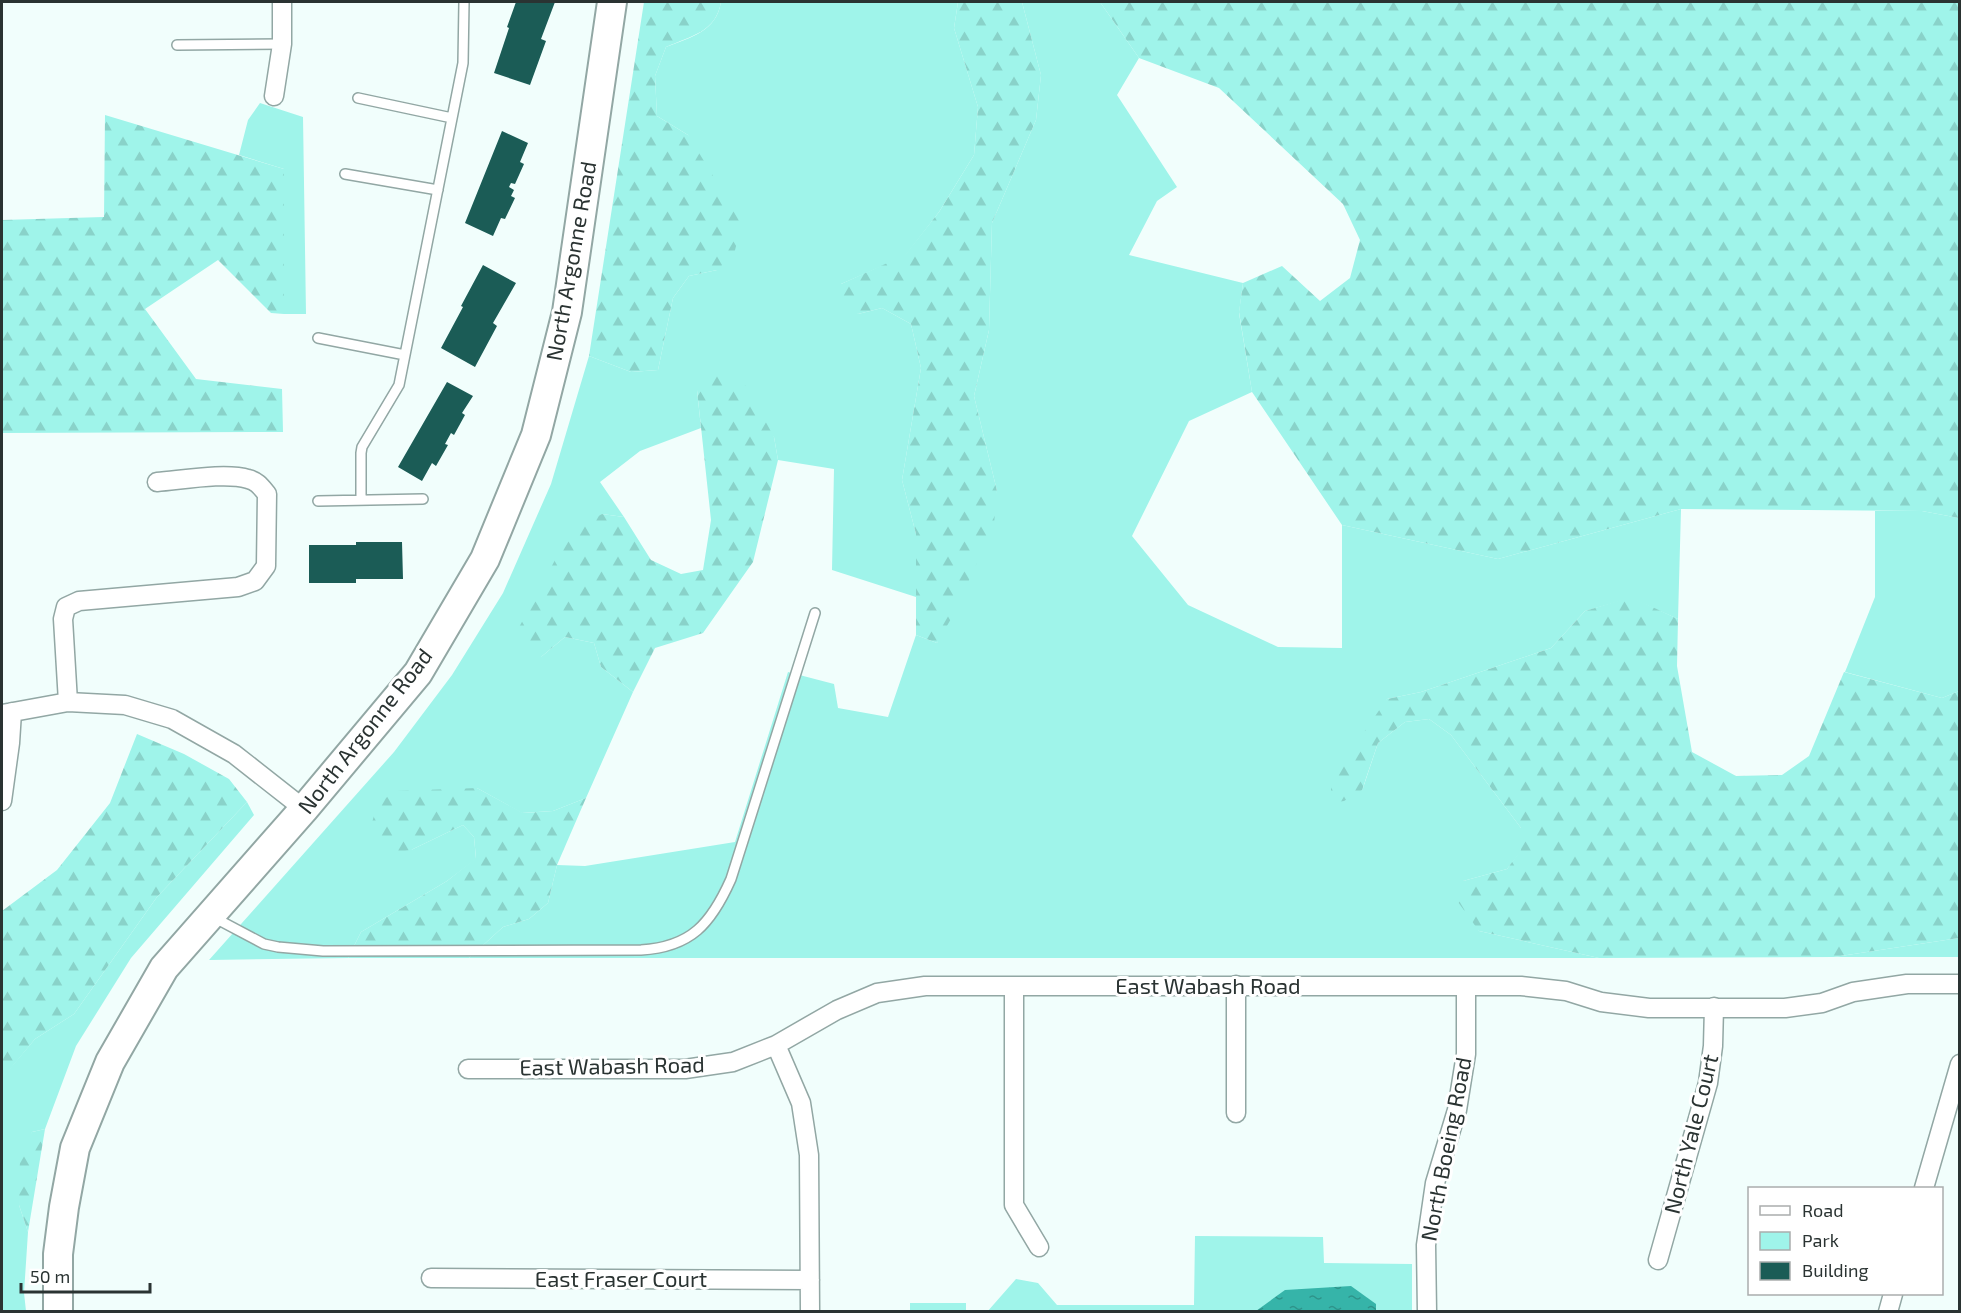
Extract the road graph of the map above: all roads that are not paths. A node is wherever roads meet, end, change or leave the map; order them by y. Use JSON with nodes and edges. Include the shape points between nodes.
{"nodes":[{"id":1,"x":282,"y":2,"type":"edge"},
{"id":2,"x":464,"y":2,"type":"edge"},
{"id":3,"x":612,"y":2,"type":"edge"},
{"id":4,"x":282,"y":44,"type":"junction"},
{"id":5,"x":177,"y":45,"type":"dead end"},
{"id":6,"x":274,"y":96,"type":"dead end"},
{"id":7,"x":358,"y":98,"type":"dead end"},
{"id":8,"x":452,"y":117,"type":"junction"},
{"id":9,"x":345,"y":174,"type":"dead end"},
{"id":10,"x":438,"y":190,"type":"junction"},
{"id":11,"x":318,"y":338,"type":"dead end"},
{"id":12,"x":405,"y":355,"type":"junction"},
{"id":13,"x":157,"y":482,"type":"dead end"},
{"id":14,"x":423,"y":499,"type":"dead end"},
{"id":15,"x":361,"y":500,"type":"junction"},
{"id":16,"x":318,"y":501,"type":"dead end"},
{"id":17,"x":815,"y":613,"type":"dead end"},
{"id":18,"x":68,"y":702,"type":"junction"},
{"id":19,"x":7,"y":713,"type":"edge"},
{"id":20,"x":2,"y":801,"type":"edge"},
{"id":21,"x":304,"y":809,"type":"junction"},
{"id":22,"x":210,"y":916,"type":"junction"},
{"id":23,"x":1959,"y":984,"type":"edge"},
{"id":24,"x":1236,"y":985,"type":"junction"},
{"id":25,"x":1014,"y":986,"type":"junction"},
{"id":26,"x":1466,"y":986,"type":"junction"},
{"id":27,"x":1714,"y":1007,"type":"junction"},
{"id":28,"x":776,"y":1045,"type":"junction"},
{"id":29,"x":1959,"y":1064,"type":"edge"},
{"id":30,"x":468,"y":1068,"type":"dead end"},
{"id":31,"x":1236,"y":1113,"type":"dead end"},
{"id":32,"x":1924,"y":1187,"type":"edge"},
{"id":33,"x":1039,"y":1247,"type":"dead end"},
{"id":34,"x":1658,"y":1260,"type":"dead end"},
{"id":35,"x":431,"y":1278,"type":"dead end"},
{"id":36,"x":810,"y":1280,"type":"junction"},
{"id":37,"x":1892,"y":1295,"type":"edge"},
{"id":38,"x":58,"y":1311,"type":"edge"},
{"id":39,"x":810,"y":1311,"type":"edge"},
{"id":40,"x":1427,"y":1311,"type":"edge"},
{"id":41,"x":1888,"y":1311,"type":"edge"}],
"edges":[{"from":1,"to":4,"type":"street"},
{"from":2,"to":8,"type":"lane","via":[[463,63]]},
{"from":3,"to":21,"type":"main road","name":"North Argonne Road","via":[[567,312],[536,435],[485,559],[418,673]]},
{"from":4,"to":5,"type":"lane"},
{"from":4,"to":6,"type":"street"},
{"from":7,"to":8,"type":"lane"},
{"from":8,"to":10,"type":"lane"},
{"from":9,"to":10,"type":"lane"},
{"from":10,"to":12,"type":"lane"},
{"from":11,"to":12,"type":"lane"},
{"from":12,"to":15,"type":"lane","via":[[396,392],[362,447]]},
{"from":13,"to":18,"type":"street","via":[[234,476],[259,484],[267,494],[266,566],[255,581],[238,587],[79,601],[66,607],[63,619]]},
{"from":14,"to":15,"type":"lane"},
{"from":15,"to":16,"type":"lane"},
{"from":17,"to":22,"type":"lane","via":[[731,879],[709,917],[685,940],[641,950],[323,951],[264,944]]},
{"from":18,"to":19,"type":"street"},
{"from":18,"to":21,"type":"street","via":[[125,705],[172,718],[234,754]]},
{"from":19,"to":20,"type":"street","via":[[10,743]]},
{"from":21,"to":22,"type":"main road","name":"North Argonne Road"},
{"from":22,"to":38,"type":"main road","name":"North Argonne Road","via":[[165,968],[115,1052],[94,1098],[75,1148],[64,1207],[58,1254]]},
{"from":23,"to":27,"type":"street","name":"East Wabash Road","via":[[1907,984],[1785,1008]]},
{"from":24,"to":25,"type":"street","name":"East Wabash Road"},
{"from":24,"to":26,"type":"street","name":"East Wabash Road"},
{"from":24,"to":31,"type":"street"},
{"from":25,"to":28,"type":"street","name":"East Wabash Road","via":[[925,986],[878,993],[837,1010]]},
{"from":25,"to":33,"type":"street","via":[[1014,1205]]},
{"from":26,"to":27,"type":"street","name":"East Wabash Road","via":[[1566,991],[1601,1002],[1649,1008]]},
{"from":26,"to":40,"type":"street","name":"North Boeing Road","via":[[1466,1054],[1457,1110],[1435,1183],[1426,1245]]},
{"from":27,"to":34,"type":"street","name":"North Yale Court","via":[[1708,1083]]},
{"from":28,"to":30,"type":"street","name":"East Wabash Road","via":[[733,1062],[684,1069]]},
{"from":28,"to":36,"type":"street","via":[[801,1103],[808,1145]]},
{"from":29,"to":32,"type":"street"},
{"from":35,"to":36,"type":"street","name":"East Fraser Court"},
{"from":36,"to":39,"type":"street"},
{"from":37,"to":41,"type":"street"}]}
